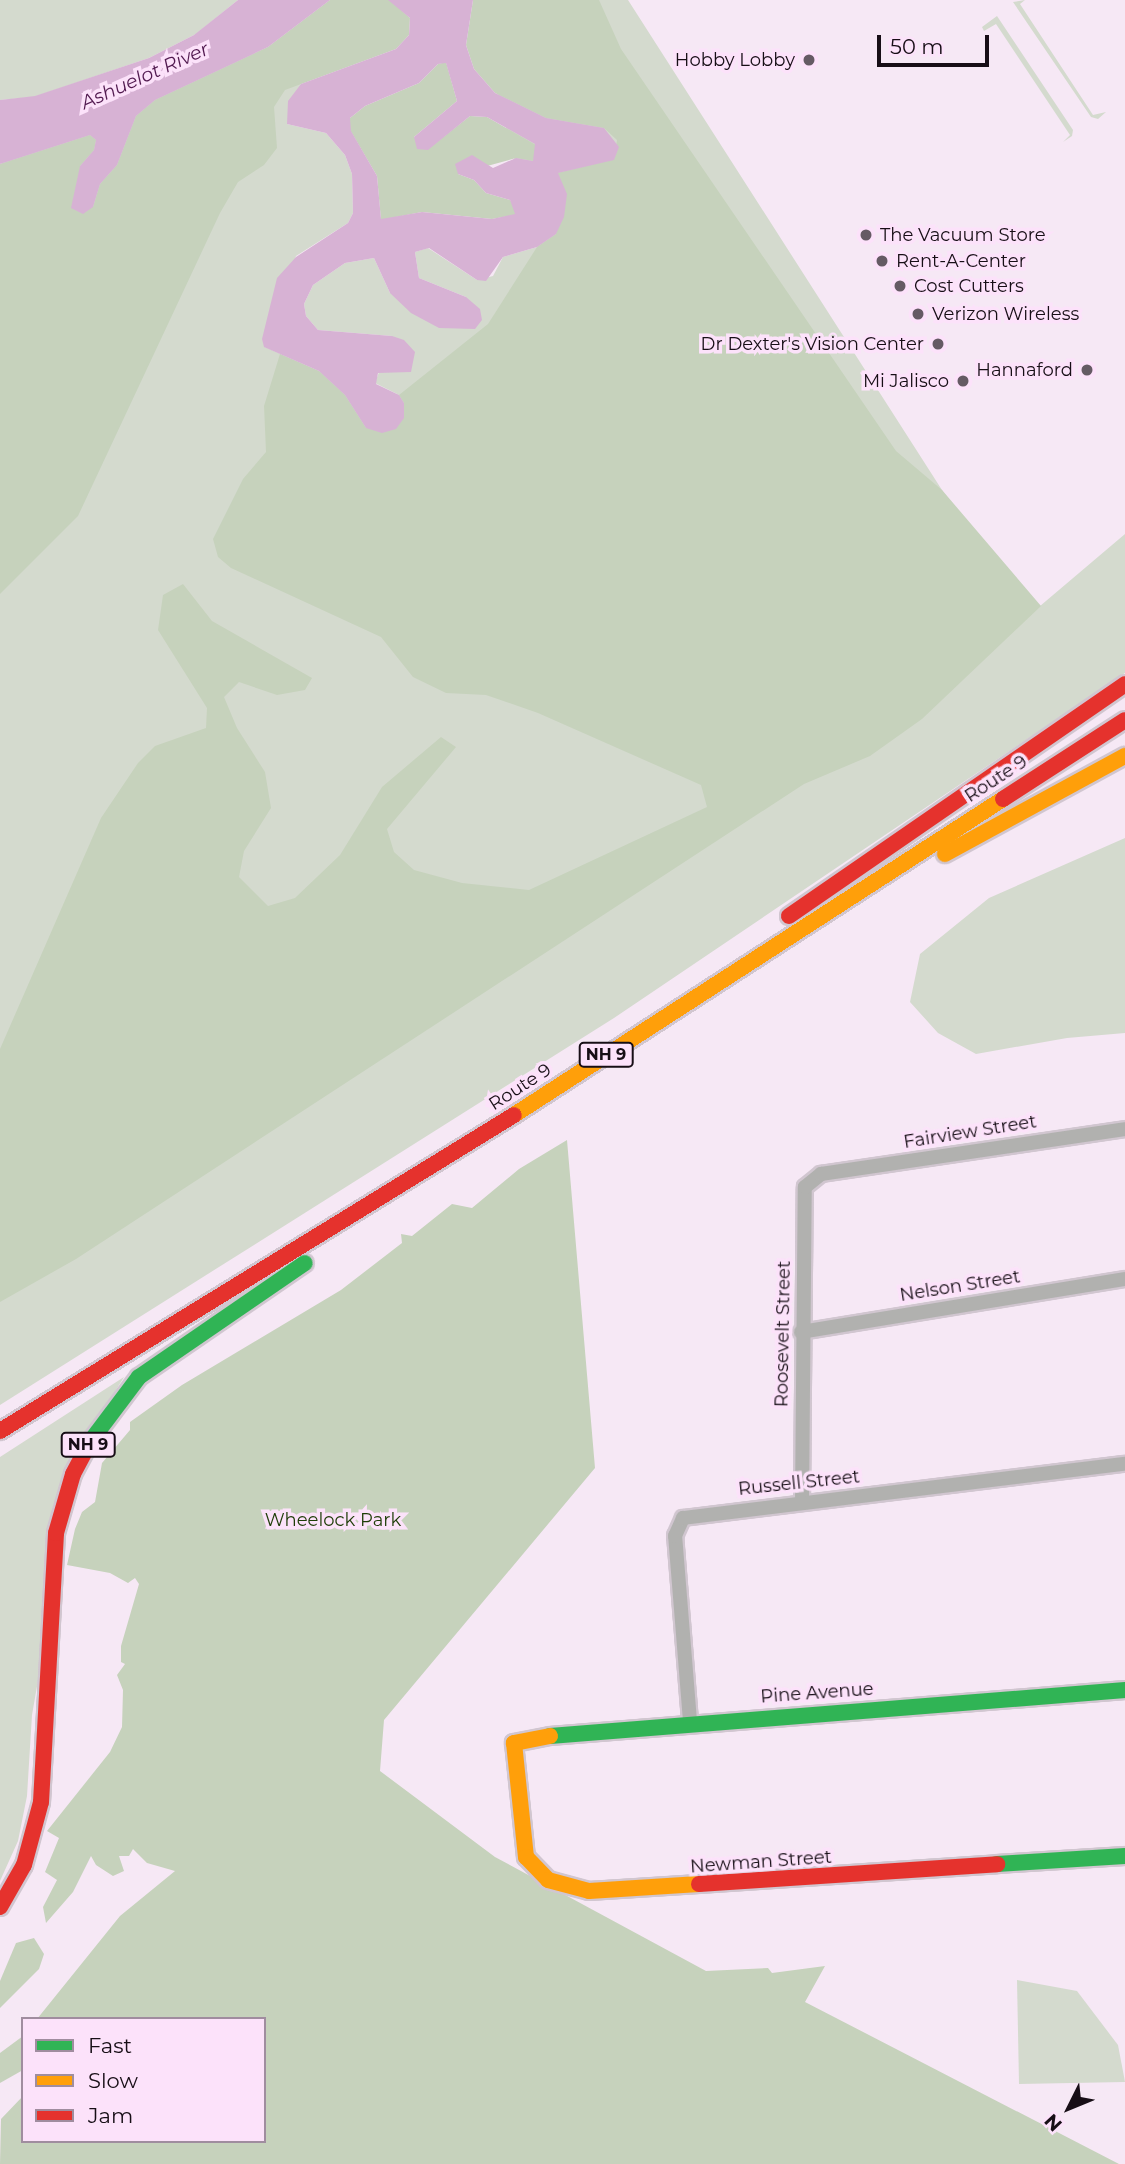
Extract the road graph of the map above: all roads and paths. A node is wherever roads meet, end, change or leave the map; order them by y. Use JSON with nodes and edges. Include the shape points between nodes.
{"nodes":[{"id":1,"x":1125,"y":684,"type":"edge"},
{"id":2,"x":1125,"y":720,"type":"edge"},
{"id":3,"x":1125,"y":756,"type":"edge"},
{"id":4,"x":897,"y":867,"type":"junction"},
{"id":5,"x":752,"y":960,"type":"junction"},
{"id":6,"x":1125,"y":1129,"type":"edge"},
{"id":7,"x":459,"y":1150,"type":"junction"},
{"id":8,"x":821,"y":1174,"type":"joint"},
{"id":9,"x":1125,"y":1279,"type":"edge"},
{"id":10,"x":801,"y":1332,"type":"junction"},
{"id":11,"x":0,"y":1431,"type":"edge"},
{"id":12,"x":1125,"y":1464,"type":"edge"},
{"id":13,"x":802,"y":1503,"type":"junction"},
{"id":14,"x":1125,"y":1690,"type":"edge"},
{"id":15,"x":690,"y":1721,"type":"junction"},
{"id":16,"x":514,"y":1743,"type":"joint"},
{"id":17,"x":1125,"y":1856,"type":"edge"},
{"id":18,"x":0,"y":1908,"type":"edge"}],
"edges":[{"from":1,"to":5,"type":"main road","via":[[765,932]]},
{"from":2,"to":4,"type":"main road","name":"Route 9","number":"NH 9"},
{"from":3,"to":4,"type":"main road","via":[[928,863]]},
{"from":4,"to":5,"type":"main road","name":"Route 9","number":"NH 9"},
{"from":5,"to":7,"type":"main road","name":"Route 9","number":"NH 9"},
{"from":6,"to":8,"type":"street","name":"Fairview Street"},
{"from":7,"to":11,"type":"main road","name":"Route 9","number":"NH 9"},
{"from":7,"to":18,"type":"main road","number":"NH 9","via":[[139,1377],[88,1444],[64,1497],[56,1533],[41,1802],[24,1865]]},
{"from":8,"to":10,"type":"street","name":"Roosevelt Street","via":[[805,1187]]},
{"from":9,"to":10,"type":"street","name":"Nelson Street"},
{"from":10,"to":13,"type":"street","name":"Roosevelt Street"},
{"from":12,"to":13,"type":"street","name":"Russell Street"},
{"from":13,"to":15,"type":"street","name":"Russell Street","via":[[691,1514],[678,1523]]},
{"from":14,"to":15,"type":"main road","name":"Pine Avenue"},
{"from":15,"to":16,"type":"main road","name":"Pine Avenue"},
{"from":16,"to":17,"type":"main road","name":"Newman Street","via":[[526,1857],[548,1880],[589,1891]]}]}
